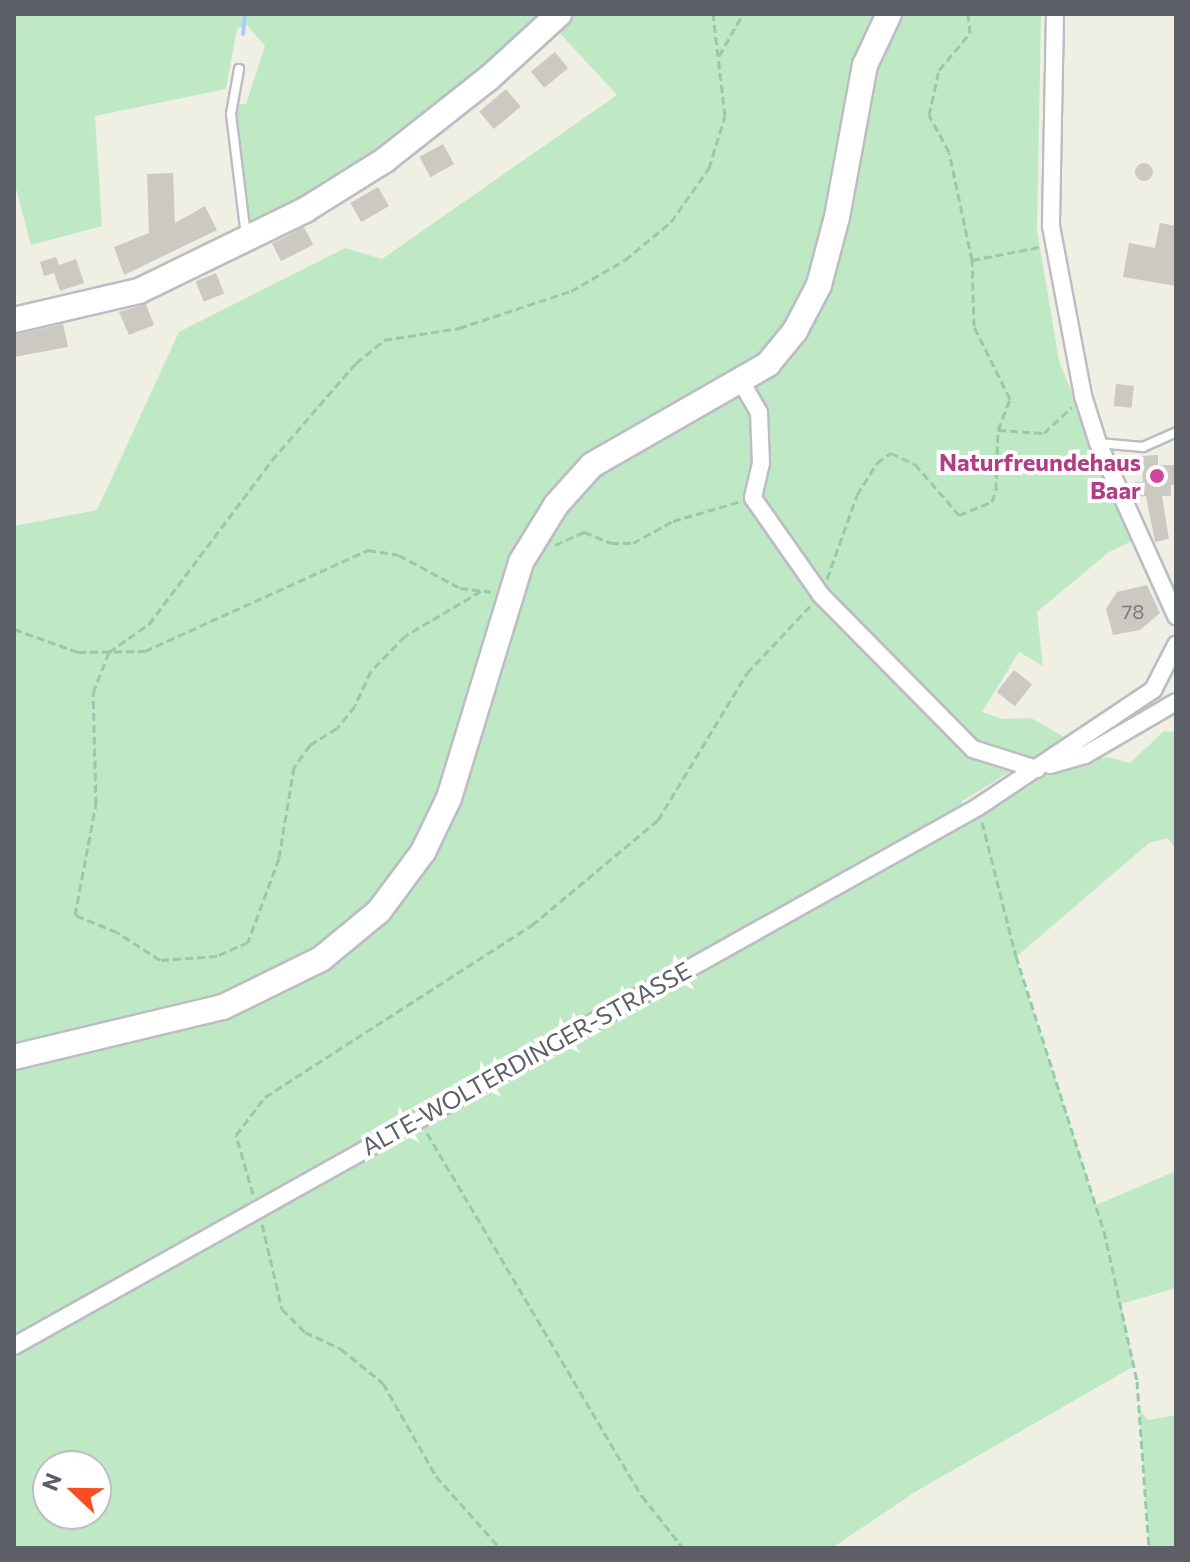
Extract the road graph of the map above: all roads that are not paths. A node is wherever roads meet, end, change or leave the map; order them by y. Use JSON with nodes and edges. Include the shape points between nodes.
{"nodes":[{"id":1,"x":559,"y":14,"type":"edge"},
{"id":2,"x":889,"y":14,"type":"edge"},
{"id":3,"x":1055,"y":14,"type":"edge"},
{"id":4,"x":239,"y":69,"type":"dead end"},
{"id":5,"x":247,"y":241,"type":"junction"},
{"id":6,"x":14,"y":320,"type":"edge"},
{"id":7,"x":742,"y":383,"type":"junction"},
{"id":8,"x":1176,"y":432,"type":"edge"},
{"id":9,"x":1098,"y":443,"type":"junction"},
{"id":10,"x":1176,"y":616,"type":"edge"},
{"id":11,"x":1176,"y":645,"type":"edge"},
{"id":12,"x":1176,"y":702,"type":"edge"},
{"id":13,"x":1037,"y":769,"type":"junction"},
{"id":14,"x":14,"y":1057,"type":"edge"},
{"id":15,"x":14,"y":1346,"type":"edge"}],
"edges":[{"from":1,"to":5,"type":"main road","via":[[489,78],[385,160]]},
{"from":2,"to":7,"type":"main road","via":[[865,65],[819,285],[795,331],[768,364]]},
{"from":3,"to":9,"type":"street","via":[[1054,244],[1083,396]]},
{"from":4,"to":5,"type":"lane","via":[[231,114]]},
{"from":5,"to":6,"type":"main road","via":[[139,291]]},
{"from":7,"to":13,"type":"street","via":[[759,412],[761,463],[753,498],[821,595],[973,749]]},
{"from":7,"to":14,"type":"main road","via":[[592,465],[556,505],[521,562],[449,798],[423,852],[379,911],[321,959],[223,1007]]},
{"from":8,"to":9,"type":"lane","via":[[1143,447]]},
{"from":9,"to":10,"type":"street"},
{"from":11,"to":13,"type":"street","name":"ALTE-WOLTERDINGER-STRASSE","via":[[1153,690]]},
{"from":12,"to":13,"type":"street","name":"ALTE-WOLTERDINGER-STRASSE","via":[[1085,755]]},
{"from":13,"to":15,"type":"street","name":"ALTE-WOLTERDINGER-STRASSE","via":[[978,807],[417,1116]]}]}
